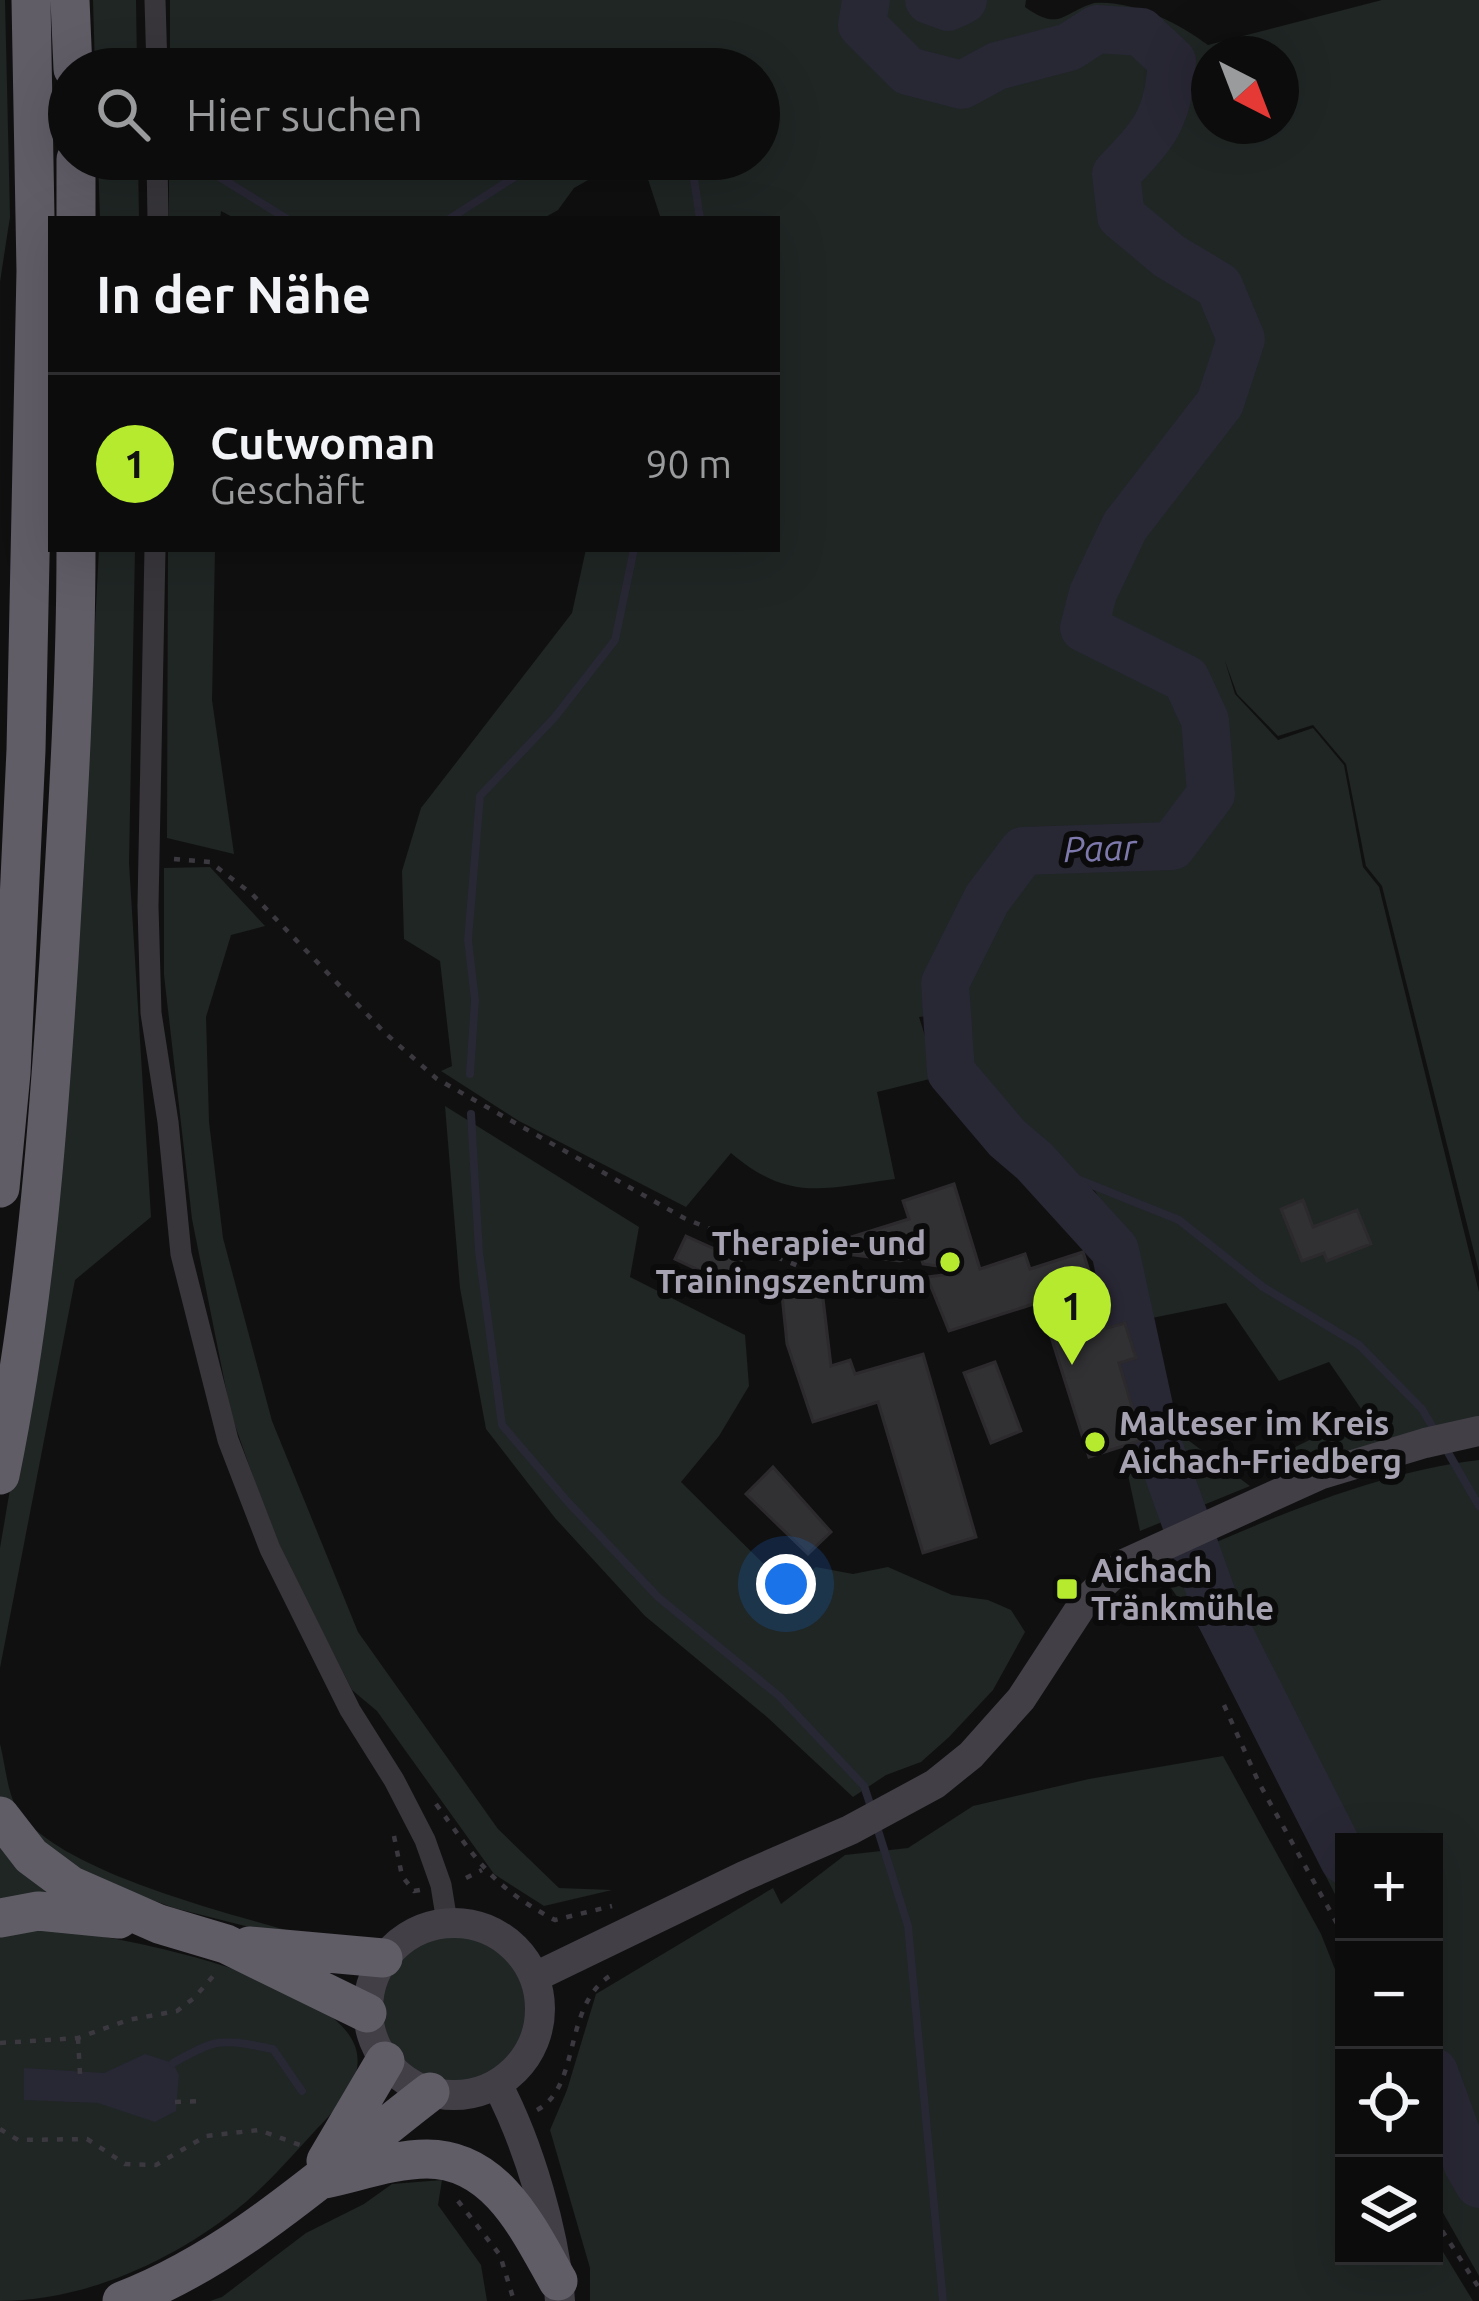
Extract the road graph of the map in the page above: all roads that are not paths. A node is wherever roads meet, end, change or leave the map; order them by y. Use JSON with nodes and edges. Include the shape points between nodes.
{"nodes":[{"id":1,"x":31,"y":0,"type":"edge"},
{"id":2,"x":70,"y":0,"type":"edge"},
{"id":3,"x":155,"y":0,"type":"edge"},
{"id":4,"x":72,"y":48,"type":"edge"},
{"id":5,"x":156,"y":48,"type":"edge"},
{"id":6,"x":76,"y":180,"type":"edge"},
{"id":7,"x":158,"y":180,"type":"edge"},
{"id":8,"x":76,"y":216,"type":"edge"},
{"id":9,"x":158,"y":216,"type":"edge"},
{"id":10,"x":76,"y":552,"type":"edge"},
{"id":11,"x":155,"y":552,"type":"edge"},
{"id":12,"x":6,"y":1088,"type":"edge"},
{"id":13,"x":0,"y":1188,"type":"edge"},
{"id":14,"x":1479,"y":1431,"type":"edge"},
{"id":15,"x":0,"y":1474,"type":"edge"},
{"id":16,"x":0,"y":1816,"type":"edge"},
{"id":17,"x":0,"y":1918,"type":"edge"},
{"id":18,"x":447,"y":1922,"type":"junction"},
{"id":19,"x":159,"y":1924,"type":"junction"},
{"id":20,"x":226,"y":1944,"type":"junction"},
{"id":21,"x":383,"y":1958,"type":"junction"},
{"id":22,"x":535,"y":1977,"type":"junction"},
{"id":23,"x":367,"y":2013,"type":"junction"},
{"id":24,"x":385,"y":2061,"type":"junction"},
{"id":25,"x":497,"y":2084,"type":"junction"},
{"id":26,"x":430,"y":2092,"type":"junction"},
{"id":27,"x":314,"y":2181,"type":"junction"},
{"id":28,"x":559,"y":2291,"type":"edge"},
{"id":29,"x":122,"y":2301,"type":"edge"}],
"edges":[{"from":1,"to":12,"type":"highway","via":[[26,750]]},
{"from":2,"to":4,"type":"highway"},
{"from":3,"to":5,"type":"street"},
{"from":6,"to":8,"type":"highway"},
{"from":7,"to":9,"type":"street"},
{"from":10,"to":15,"type":"highway","via":[[50,1110]]},
{"from":11,"to":18,"type":"street","via":[[151,1013],[182,1254],[228,1440],[280,1570],[425,1840]]},
{"from":12,"to":13,"type":"highway"},
{"from":14,"to":22,"type":"street","via":[[1319,1475],[1124,1564],[1100,1584],[1021,1699],[935,1784]]},
{"from":16,"to":19,"type":"highway","via":[[51,1873]]},
{"from":17,"to":19,"type":"highway","via":[[38,1911]]},
{"from":18,"to":21,"type":"street","via":[[421,1928]]},
{"from":18,"to":22,"type":"street","via":[[494,1931]]},
{"from":19,"to":20,"type":"highway"},
{"from":20,"to":21,"type":"highway"},
{"from":20,"to":23,"type":"highway"},
{"from":21,"to":23,"type":"street"},
{"from":22,"to":25,"type":"street","via":[[536,2039]]},
{"from":23,"to":24,"type":"street"},
{"from":24,"to":26,"type":"street"},
{"from":24,"to":27,"type":"highway"},
{"from":25,"to":26,"type":"street","via":[[477,2093]]},
{"from":25,"to":28,"type":"street","via":[[516,2121]]},
{"from":26,"to":27,"type":"highway"},
{"from":27,"to":28,"type":"highway","via":[[430,2159],[464,2167],[519,2213]]},
{"from":27,"to":29,"type":"highway","via":[[197,2267]]}]}
